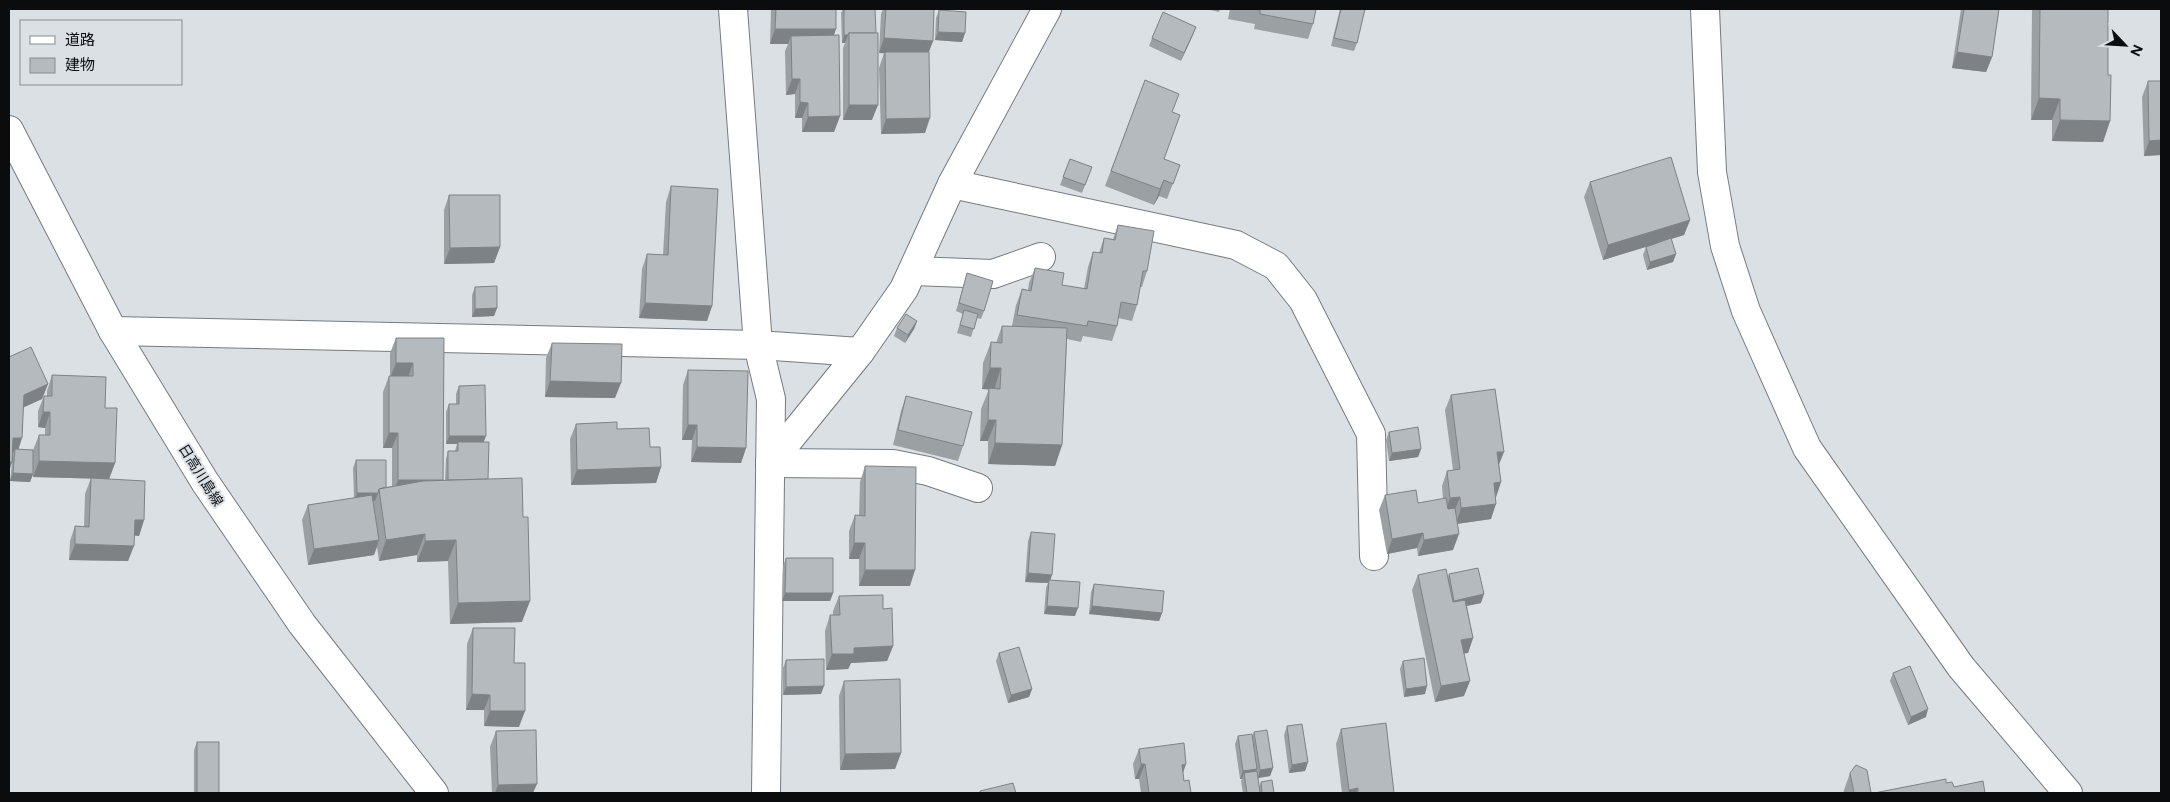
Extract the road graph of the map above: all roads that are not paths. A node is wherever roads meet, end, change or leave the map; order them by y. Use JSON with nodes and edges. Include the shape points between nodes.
{"nodes":[{"id":1,"x":733,"y":9,"type":"edge"},
{"id":2,"x":1047,"y":9,"type":"edge"},
{"id":3,"x":1705,"y":9,"type":"edge"},
{"id":4,"x":9,"y":130,"type":"edge"},
{"id":5,"x":952,"y":184,"type":"junction"},
{"id":6,"x":1041,"y":257,"type":"dead end"},
{"id":7,"x":913,"y":271,"type":"junction"},
{"id":8,"x":113,"y":331,"type":"junction"},
{"id":9,"x":758,"y":345,"type":"junction"},
{"id":10,"x":860,"y":352,"type":"junction"},
{"id":11,"x":770,"y":463,"type":"junction"},
{"id":12,"x":978,"y":488,"type":"dead end"},
{"id":13,"x":1374,"y":556,"type":"dead end"},
{"id":14,"x":434,"y":793,"type":"edge"},
{"id":15,"x":766,"y":793,"type":"edge"},
{"id":16,"x":2068,"y":793,"type":"edge"}],
"edges":[{"from":1,"to":9,"type":"street"},
{"from":2,"to":5,"type":"street"},
{"from":3,"to":16,"type":"street","via":[[1712,172],[1724,246],[1746,311],[1807,448],[1961,668]]},
{"from":4,"to":8,"type":"street","name":"日高川島線"},
{"from":5,"to":7,"type":"street"},
{"from":5,"to":13,"type":"street","via":[[1236,245],[1276,266],[1303,300],[1372,434]]},
{"from":6,"to":7,"type":"street","via":[[993,274]]},
{"from":7,"to":10,"type":"street"},
{"from":8,"to":9,"type":"street"},
{"from":8,"to":14,"type":"street","name":"日高川島線","via":[[205,482],[302,624]]},
{"from":9,"to":10,"type":"street"},
{"from":9,"to":11,"type":"street","via":[[771,400]]},
{"from":10,"to":11,"type":"street"},
{"from":11,"to":12,"type":"street","via":[[893,464],[928,471]]},
{"from":11,"to":15,"type":"street"}]}
